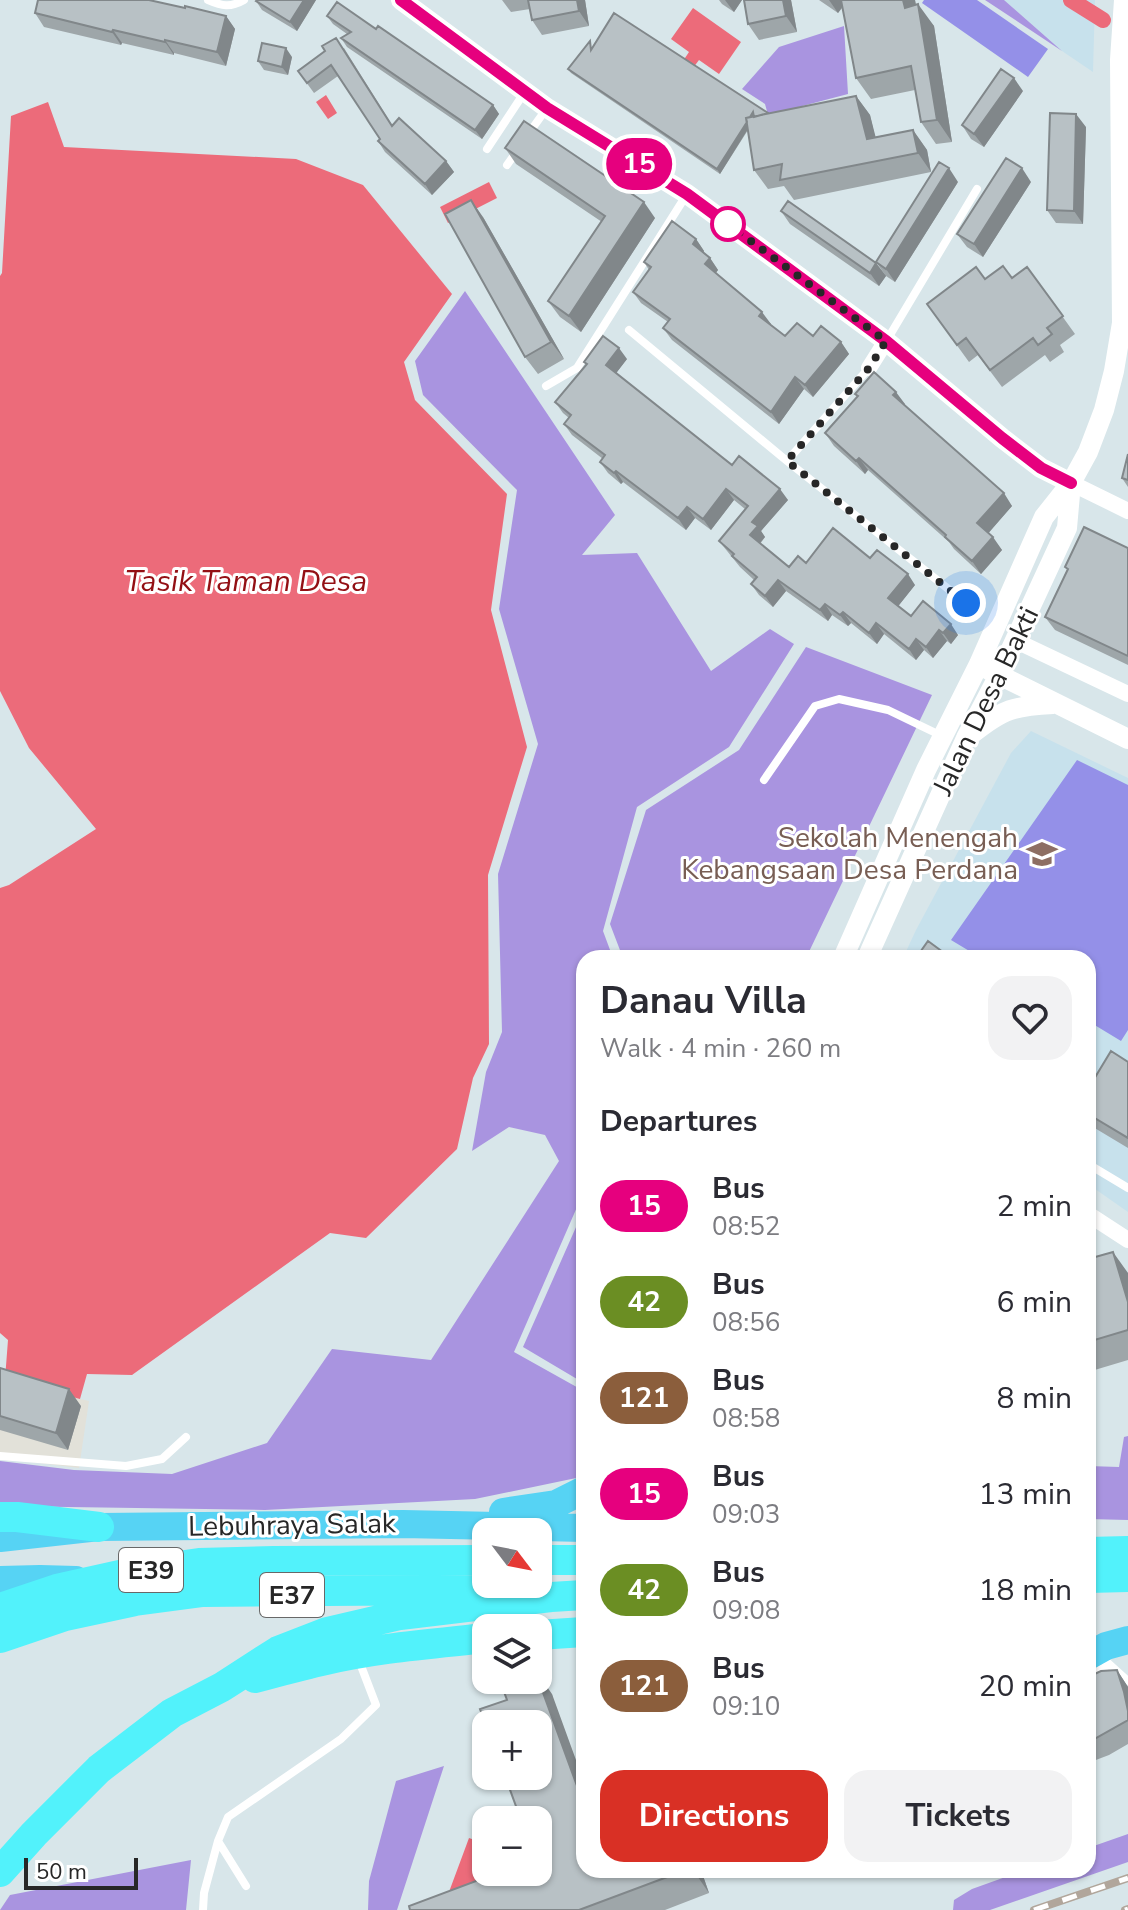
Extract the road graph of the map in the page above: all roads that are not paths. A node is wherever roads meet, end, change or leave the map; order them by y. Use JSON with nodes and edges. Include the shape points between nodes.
{"nodes":[{"id":1,"x":208,"y":0,"type":"edge"},
{"id":2,"x":244,"y":0,"type":"edge"},
{"id":3,"x":401,"y":0,"type":"edge"},
{"id":4,"x":1124,"y":0,"type":"edge"},
{"id":5,"x":525,"y":91,"type":"junction"},
{"id":6,"x":547,"y":108,"type":"junction"},
{"id":7,"x":487,"y":149,"type":"dead end"},
{"id":8,"x":507,"y":165,"type":"edge"},
{"id":9,"x":977,"y":189,"type":"dead end"},
{"id":10,"x":687,"y":194,"type":"junction"},
{"id":11,"x":629,"y":330,"type":"dead end"},
{"id":12,"x":886,"y":341,"type":"junction"},
{"id":13,"x":869,"y":368,"type":"joint"},
{"id":14,"x":546,"y":386,"type":"dead end"},
{"id":15,"x":787,"y":461,"type":"junction"},
{"id":16,"x":1071,"y":483,"type":"junction"},
{"id":17,"x":1128,"y":511,"type":"edge"},
{"id":18,"x":966,"y":603,"type":"dead end"},
{"id":19,"x":1016,"y":641,"type":"junction"},
{"id":20,"x":979,"y":664,"type":"junction"},
{"id":21,"x":999,"y":675,"type":"junction"},
{"id":22,"x":1128,"y":694,"type":"edge"},
{"id":23,"x":1055,"y":703,"type":"junction"},
{"id":24,"x":943,"y":736,"type":"junction"},
{"id":25,"x":966,"y":738,"type":"junction"},
{"id":26,"x":1128,"y":739,"type":"edge"},
{"id":27,"x":764,"y":780,"type":"dead end"},
{"id":28,"x":847,"y":950,"type":"edge"},
{"id":29,"x":871,"y":950,"type":"edge"},
{"id":30,"x":1096,"y":1169,"type":"edge"},
{"id":31,"x":1128,"y":1188,"type":"edge"},
{"id":32,"x":1096,"y":1219,"type":"edge"},
{"id":33,"x":1128,"y":1240,"type":"edge"},
{"id":34,"x":186,"y":1437,"type":"dead end"},
{"id":35,"x":0,"y":1456,"type":"edge"},
{"id":36,"x":576,"y":1494,"type":"edge"},
{"id":37,"x":0,"y":1517,"type":"edge"},
{"id":38,"x":403,"y":1524,"type":"junction"},
{"id":39,"x":99,"y":1527,"type":"junction"},
{"id":40,"x":576,"y":1528,"type":"edge"},
{"id":41,"x":0,"y":1538,"type":"edge"},
{"id":42,"x":1096,"y":1539,"type":"edge"},
{"id":43,"x":1128,"y":1540,"type":"edge"},
{"id":44,"x":1128,"y":1551,"type":"edge"},
{"id":45,"x":1096,"y":1552,"type":"edge"},
{"id":46,"x":472,"y":1560,"type":"edge"},
{"id":47,"x":552,"y":1560,"type":"edge"},
{"id":48,"x":576,"y":1560,"type":"edge"},
{"id":49,"x":1128,"y":1577,"type":"edge"},
{"id":50,"x":1096,"y":1578,"type":"edge"},
{"id":51,"x":0,"y":1580,"type":"edge"},
{"id":52,"x":1128,"y":1588,"type":"edge"},
{"id":53,"x":1096,"y":1589,"type":"edge"},
{"id":54,"x":576,"y":1593,"type":"edge"},
{"id":55,"x":576,"y":1593,"type":"edge"},
{"id":56,"x":576,"y":1594,"type":"edge"},
{"id":57,"x":0,"y":1608,"type":"edge"},
{"id":58,"x":576,"y":1633,"type":"edge"},
{"id":59,"x":552,"y":1634,"type":"edge"},
{"id":60,"x":0,"y":1638,"type":"edge"},
{"id":61,"x":472,"y":1639,"type":"edge"},
{"id":62,"x":1128,"y":1640,"type":"edge"},
{"id":63,"x":357,"y":1654,"type":"junction"},
{"id":64,"x":1096,"y":1661,"type":"edge"},
{"id":65,"x":1096,"y":1663,"type":"edge"},
{"id":66,"x":1128,"y":1681,"type":"edge"},
{"id":67,"x":222,"y":1687,"type":"junction"},
{"id":68,"x":218,"y":1841,"type":"junction"},
{"id":69,"x":2,"y":1870,"type":"edge"},
{"id":70,"x":246,"y":1886,"type":"dead end"},
{"id":71,"x":203,"y":1910,"type":"edge"}],
"edges":[{"from":1,"to":2,"type":"lane","via":[[223,6]]},
{"from":3,"to":5,"type":"street"},
{"from":4,"to":16,"type":"street","name":"Jalan Desa Bakti","via":[[1122,323],[1104,410]]},
{"from":5,"to":6,"type":"street"},
{"from":5,"to":7,"type":"lane"},
{"from":6,"to":8,"type":"lane"},
{"from":6,"to":10,"type":"street"},
{"from":9,"to":12,"type":"lane"},
{"from":10,"to":12,"type":"street"},
{"from":10,"to":14,"type":"lane","via":[[577,368]]},
{"from":11,"to":15,"type":"lane"},
{"from":12,"to":13,"type":"street"},
{"from":12,"to":16,"type":"street","via":[[1041,468]]},
{"from":13,"to":15,"type":"lane"},
{"from":15,"to":18,"type":"lane"},
{"from":16,"to":17,"type":"street"},
{"from":16,"to":19,"type":"street","name":"Jalan Desa Bakti","via":[[1067,528]]},
{"from":16,"to":20,"type":"street","name":"Jalan Desa Bakti","via":[[1044,517]]},
{"from":19,"to":21,"type":"street","name":"Jalan Desa Bakti"},
{"from":19,"to":22,"type":"street"},
{"from":20,"to":21,"type":"street"},
{"from":20,"to":24,"type":"street","name":"Jalan Desa Bakti"},
{"from":21,"to":23,"type":"street"},
{"from":21,"to":25,"type":"street","name":"Jalan Desa Bakti"},
{"from":23,"to":25,"type":"street","via":[[1006,711]]},
{"from":23,"to":26,"type":"street"},
{"from":24,"to":27,"type":"lane","via":[[888,710],[839,699],[815,706]]},
{"from":24,"to":28,"type":"street","name":"Jalan Desa Bakti"},
{"from":25,"to":29,"type":"street","name":"Jalan Desa Bakti"},
{"from":30,"to":31,"type":"lane"},
{"from":32,"to":33,"type":"street"},
{"from":34,"to":35,"type":"lane","via":[[162,1459],[126,1466]]},
{"from":36,"to":38,"type":"highway","via":[[534,1508]]},
{"from":37,"to":39,"type":"highway"},
{"from":38,"to":39,"type":"highway","name":"Lebuhraya Salak"},
{"from":38,"to":40,"type":"highway","name":"Lebuhraya Salak"},
{"from":39,"to":41,"type":"highway","name":"Lebuhraya Salak"},
{"from":42,"to":43,"type":"highway"},
{"from":44,"to":45,"type":"highway"},
{"from":46,"to":57,"type":"highway","number":"E39","via":[[199,1563],[57,1589]]},
{"from":47,"to":48,"type":"highway"},
{"from":49,"to":50,"type":"highway"},
{"from":51,"to":54,"type":"highway","name":"Lebuhraya Salak","number":"E37","via":[[212,1585],[315,1598]]},
{"from":52,"to":53,"type":"highway"},
{"from":55,"to":60,"type":"highway","number":"E39","via":[[203,1592],[65,1616]]},
{"from":56,"to":67,"type":"highway","via":[[400,1615],[327,1632],[278,1651]]},
{"from":58,"to":59,"type":"highway"},
{"from":61,"to":63,"type":"highway"},
{"from":62,"to":64,"type":"highway","via":[[1106,1646]]},
{"from":63,"to":67,"type":"highway"},
{"from":63,"to":68,"type":"lane","via":[[376,1705],[341,1739],[228,1817]]},
{"from":65,"to":66,"type":"lane"},
{"from":67,"to":69,"type":"highway","via":[[172,1713],[99,1769]]},
{"from":68,"to":70,"type":"lane"},
{"from":68,"to":71,"type":"lane"}]}
